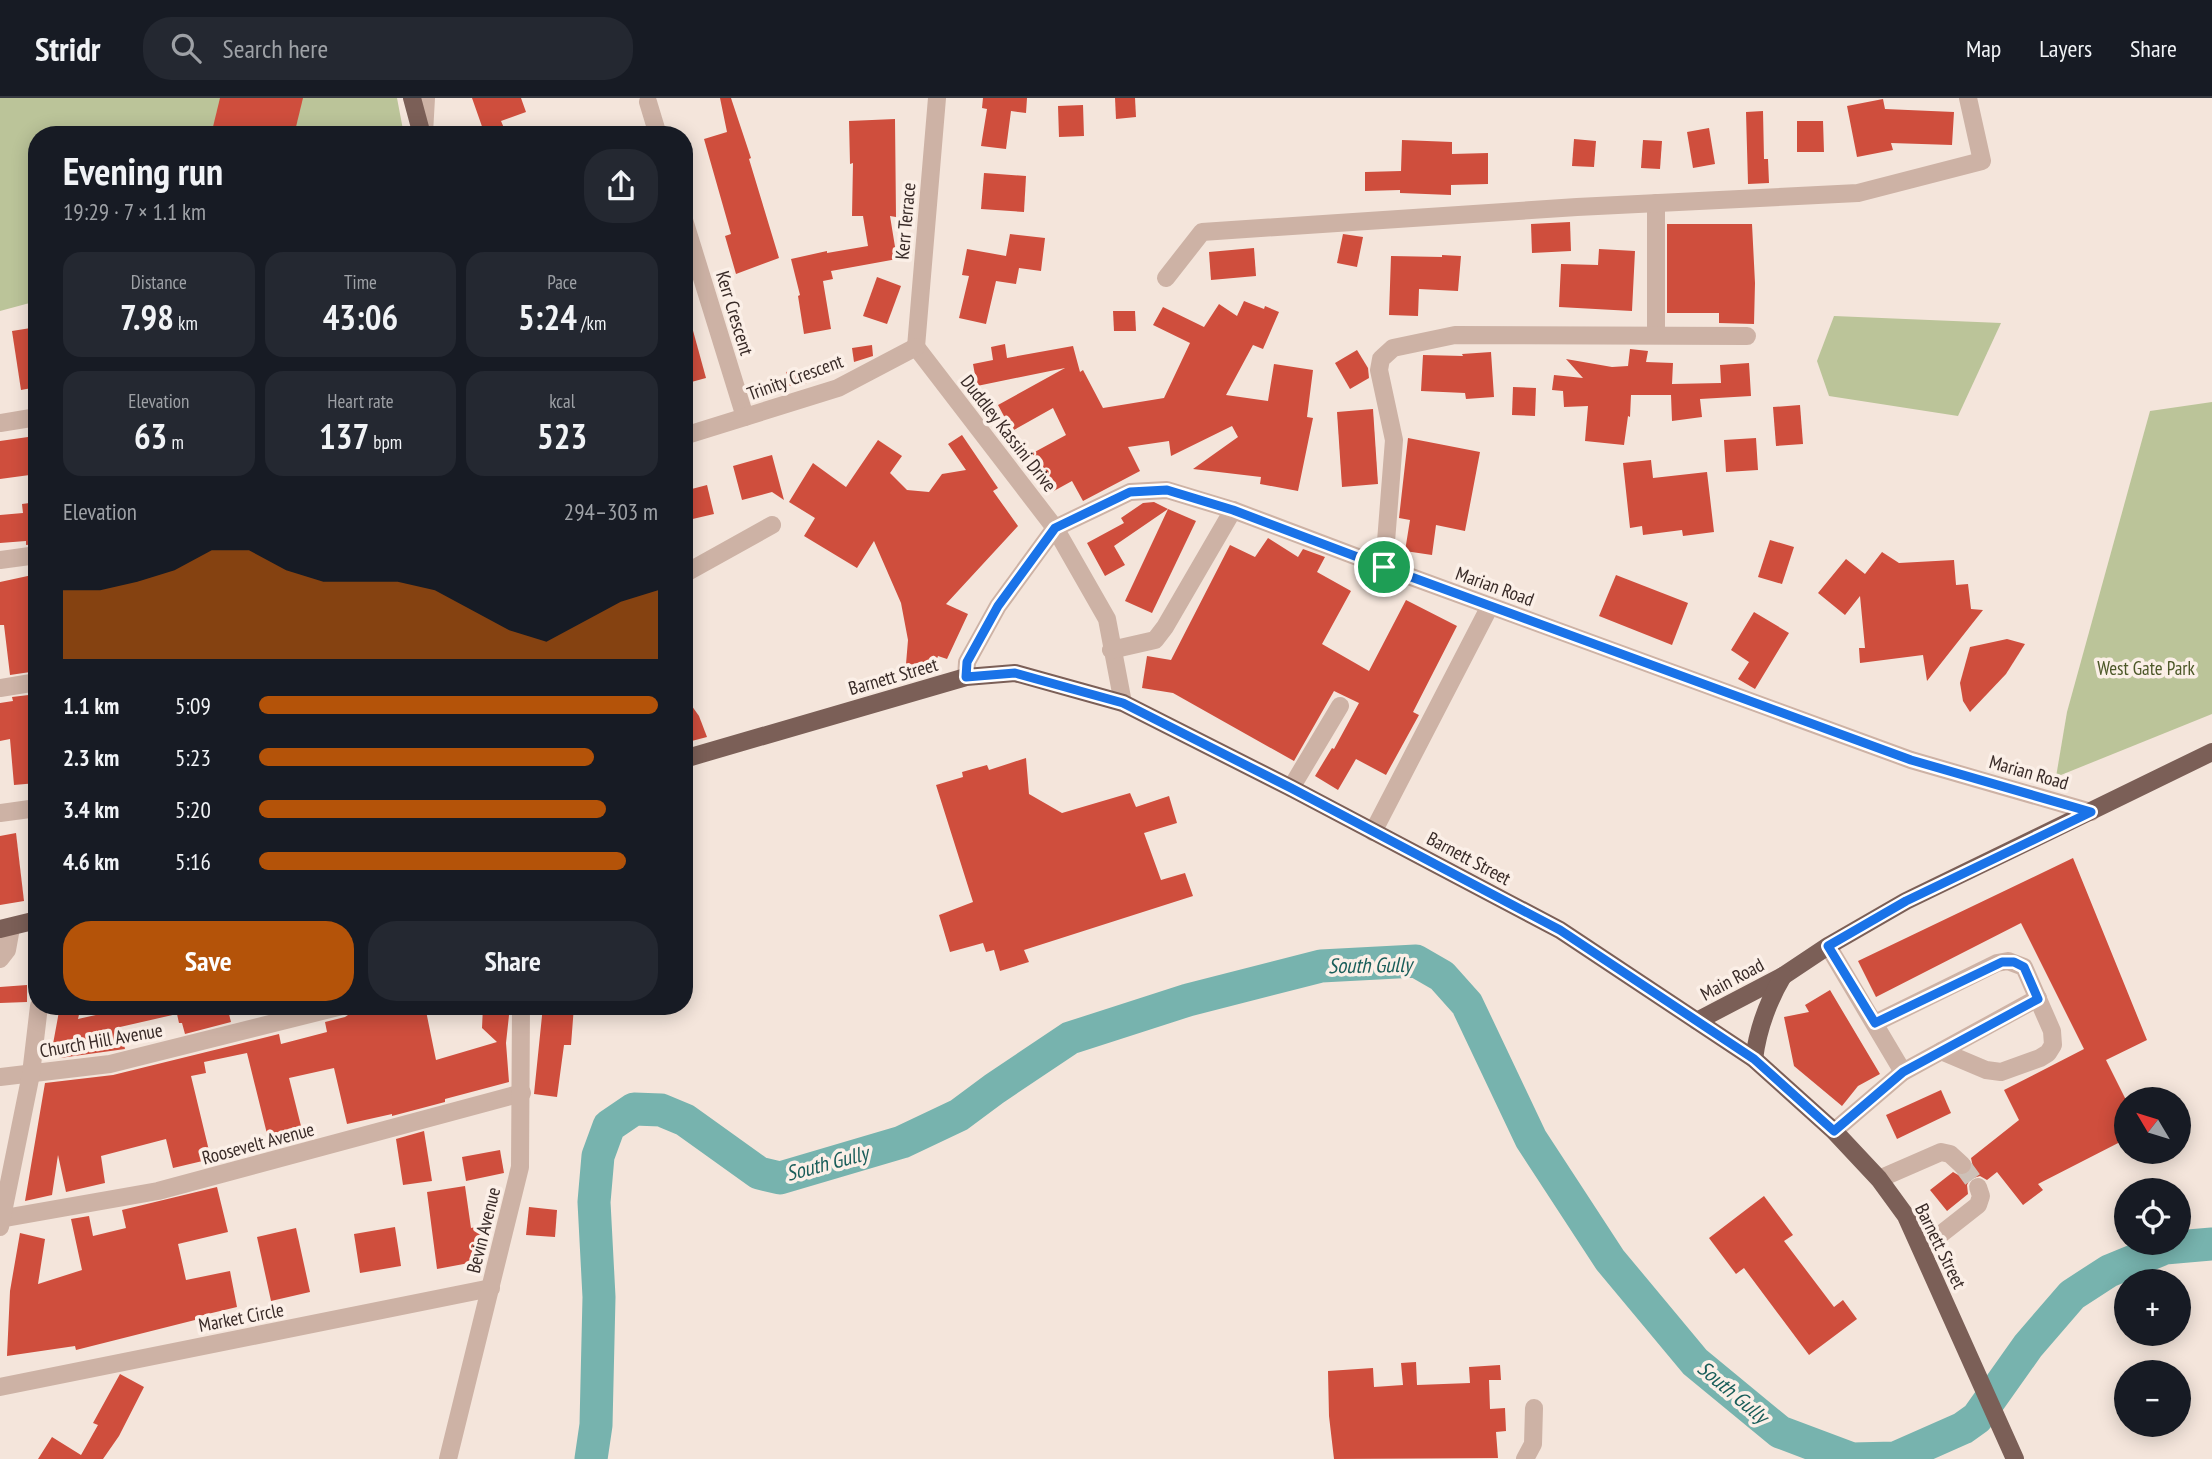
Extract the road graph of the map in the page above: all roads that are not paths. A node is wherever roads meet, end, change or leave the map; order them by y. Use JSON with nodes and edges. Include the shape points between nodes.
{"nodes":[{"id":1,"x":412,"y":98,"type":"edge"},
{"id":2,"x":426,"y":98,"type":"edge"},
{"id":3,"x":937,"y":98,"type":"edge"},
{"id":4,"x":1968,"y":98,"type":"edge"},
{"id":5,"x":648,"y":102,"type":"dead end"},
{"id":6,"x":420,"y":126,"type":"edge"},
{"id":7,"x":424,"y":126,"type":"edge"},
{"id":8,"x":655,"y":126,"type":"edge"},
{"id":9,"x":1656,"y":203,"type":"junction"},
{"id":10,"x":693,"y":249,"type":"edge"},
{"id":11,"x":1166,"y":278,"type":"dead end"},
{"id":12,"x":1656,"y":334,"type":"junction"},
{"id":13,"x":1748,"y":336,"type":"dead end"},
{"id":14,"x":915,"y":347,"type":"junction"},
{"id":15,"x":28,"y":418,"type":"edge"},
{"id":16,"x":745,"y":418,"type":"junction"},
{"id":17,"x":0,"y":423,"type":"edge"},
{"id":18,"x":693,"y":433,"type":"edge"},
{"id":19,"x":1233,"y":510,"type":"junction"},
{"id":20,"x":772,"y":525,"type":"dead end"},
{"id":21,"x":1055,"y":528,"type":"junction"},
{"id":22,"x":28,"y":556,"type":"edge"},
{"id":23,"x":0,"y":560,"type":"edge"},
{"id":24,"x":1384,"y":567,"type":"junction"},
{"id":25,"x":693,"y":569,"type":"edge"},
{"id":26,"x":1490,"y":606,"type":"junction"},
{"id":27,"x":1111,"y":650,"type":"junction"},
{"id":28,"x":966,"y":677,"type":"junction"},
{"id":29,"x":28,"y":683,"type":"edge"},
{"id":30,"x":0,"y":688,"type":"edge"},
{"id":31,"x":1123,"y":703,"type":"junction"},
{"id":32,"x":1340,"y":706,"type":"dead end"},
{"id":33,"x":2212,"y":752,"type":"edge"},
{"id":34,"x":693,"y":756,"type":"edge"},
{"id":35,"x":1291,"y":788,"type":"junction"},
{"id":36,"x":28,"y":808,"type":"edge"},
{"id":37,"x":2091,"y":812,"type":"junction"},
{"id":38,"x":0,"y":813,"type":"edge"},
{"id":39,"x":1373,"y":832,"type":"junction"},
{"id":40,"x":28,"y":922,"type":"edge"},
{"id":41,"x":5,"y":928,"type":"edge"},
{"id":42,"x":1828,"y":946,"type":"junction"},
{"id":43,"x":0,"y":959,"type":"edge"},
{"id":44,"x":1783,"y":976,"type":"junction"},
{"id":45,"x":2038,"y":999,"type":"junction"},
{"id":46,"x":39,"y":1015,"type":"edge"},
{"id":47,"x":306,"y":1015,"type":"edge"},
{"id":48,"x":521,"y":1015,"type":"edge"},
{"id":49,"x":1697,"y":1021,"type":"junction"},
{"id":50,"x":1875,"y":1023,"type":"junction"},
{"id":51,"x":1941,"y":1051,"type":"junction"},
{"id":52,"x":1754,"y":1059,"type":"junction"},
{"id":53,"x":1903,"y":1072,"type":"junction"},
{"id":54,"x":31,"y":1074,"type":"junction"},
{"id":55,"x":0,"y":1077,"type":"edge"},
{"id":56,"x":522,"y":1093,"type":"junction"},
{"id":57,"x":1834,"y":1131,"type":"junction"},
{"id":58,"x":1962,"y":1165,"type":"tunnel mouth"},
{"id":59,"x":1879,"y":1179,"type":"junction"},
{"id":60,"x":1978,"y":1187,"type":"dead end"},
{"id":61,"x":1,"y":1222,"type":"edge"},
{"id":62,"x":1922,"y":1249,"type":"junction"},
{"id":63,"x":491,"y":1288,"type":"junction"},
{"id":64,"x":0,"y":1387,"type":"edge"},
{"id":65,"x":1534,"y":1408,"type":"dead end"},
{"id":66,"x":2013,"y":1454,"type":"edge"},
{"id":67,"x":449,"y":1459,"type":"edge"},
{"id":68,"x":1525,"y":1459,"type":"edge"}],
"edges":[{"from":1,"to":6,"type":"main road"},
{"from":2,"to":7,"type":"street"},
{"from":3,"to":14,"type":"street","name":"Kerr Terrace"},
{"from":4,"to":9,"type":"street","via":[[1982,161],[1858,193]]},
{"from":5,"to":8,"type":"street"},
{"from":9,"to":11,"type":"street","via":[[1202,232]]},
{"from":9,"to":12,"type":"street"},
{"from":10,"to":16,"type":"street","name":"Kerr Crescent"},
{"from":12,"to":13,"type":"street"},
{"from":12,"to":24,"type":"street","via":[[1455,335],[1393,348],[1381,359],[1379,370],[1394,440]]},
{"from":14,"to":16,"type":"street","name":"Trinity Crescent","via":[[838,388]]},
{"from":14,"to":21,"type":"street","name":"Duddley Kassini Drive"},
{"from":15,"to":17,"type":"street"},
{"from":16,"to":18,"type":"street","name":"Trinity Crescent"},
{"from":19,"to":21,"type":"street","name":"Marian Road","via":[[1167,490],[1130,492]]},
{"from":19,"to":24,"type":"street","name":"Marian Road"},
{"from":19,"to":27,"type":"street","via":[[1155,640]]},
{"from":20,"to":25,"type":"street"},
{"from":21,"to":27,"type":"street","name":"Duddley Kassini Drive","via":[[1107,619]]},
{"from":21,"to":28,"type":"street","name":"Marian Road","via":[[998,606],[967,662]]},
{"from":22,"to":23,"type":"street"},
{"from":24,"to":26,"type":"street","name":"Marian Road"},
{"from":26,"to":37,"type":"street","name":"Marian Road","via":[[1911,760]]},
{"from":26,"to":39,"type":"street"},
{"from":27,"to":31,"type":"street","name":"Duddley Kassini Drive"},
{"from":28,"to":31,"type":"main road","name":"Barnett Street","via":[[1015,673]]},
{"from":28,"to":34,"type":"main road","name":"Barnett Street"},
{"from":29,"to":30,"type":"street"},
{"from":31,"to":35,"type":"main road","name":"Barnett Street"},
{"from":32,"to":35,"type":"street"},
{"from":33,"to":37,"type":"main road"},
{"from":35,"to":39,"type":"main road","name":"Barnett Street"},
{"from":36,"to":38,"type":"street"},
{"from":37,"to":42,"type":"main road","via":[[1906,901]]},
{"from":39,"to":49,"type":"main road","name":"Barnett Street","via":[[1560,930]]},
{"from":40,"to":41,"type":"main road"},
{"from":41,"to":43,"type":"street","via":[[7,950]]},
{"from":42,"to":44,"type":"main road"},
{"from":42,"to":50,"type":"street"},
{"from":44,"to":49,"type":"main road","name":"Main Road"},
{"from":44,"to":52,"type":"main road","name":"Main Road","via":[[1757,1032]]},
{"from":45,"to":50,"type":"street","via":[[2024,967],[2002,962]]},
{"from":45,"to":51,"type":"street"},
{"from":45,"to":51,"type":"street","via":[[2053,1036],[2050,1049],[2040,1058],[1994,1072]]},
{"from":46,"to":54,"type":"street"},
{"from":47,"to":54,"type":"street","name":"Church Hill Avenue","via":[[110,1064]]},
{"from":48,"to":56,"type":"street","name":"Bevin Avenue"},
{"from":49,"to":52,"type":"main road","name":"Barnett Street"},
{"from":50,"to":53,"type":"street"},
{"from":51,"to":53,"type":"street"},
{"from":52,"to":57,"type":"main road","name":"Barnett Street"},
{"from":53,"to":57,"type":"street"},
{"from":54,"to":55,"type":"street","name":"Church Hill Avenue"},
{"from":54,"to":61,"type":"street"},
{"from":56,"to":61,"type":"street","name":"Roosevelt Avenue","via":[[158,1191]]},
{"from":56,"to":63,"type":"street","name":"Bevin Avenue","via":[[520,1167]]},
{"from":57,"to":59,"type":"main road","name":"Barnett Street"},
{"from":58,"to":59,"type":"street","via":[[1941,1152]]},
{"from":59,"to":62,"type":"main road","name":"Barnett Street","via":[[1906,1216]]},
{"from":60,"to":62,"type":"street","via":[[1978,1205]]},
{"from":62,"to":66,"type":"main road","name":"Barnett Street"},
{"from":63,"to":64,"type":"street","name":"Market Circle"},
{"from":63,"to":67,"type":"street","name":"Bevin Avenue"},
{"from":65,"to":68,"type":"street","via":[[1533,1444]]}]}
